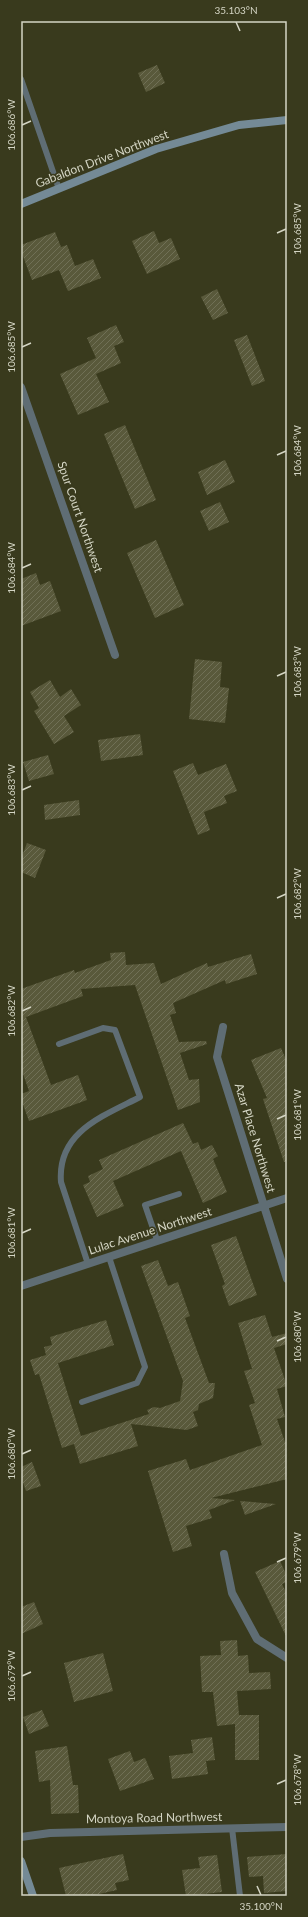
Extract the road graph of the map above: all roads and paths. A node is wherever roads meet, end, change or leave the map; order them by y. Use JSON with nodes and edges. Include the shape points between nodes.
{"nodes":[{"id":1,"x":21,"y":80,"type":"edge"},
{"id":2,"x":287,"y":120,"type":"edge"},
{"id":3,"x":59,"y":189,"type":"junction"},
{"id":4,"x":21,"y":204,"type":"edge"},
{"id":5,"x":21,"y":387,"type":"edge"},
{"id":6,"x":115,"y":655,"type":"dead end"},
{"id":7,"x":223,"y":1027,"type":"dead end"},
{"id":8,"x":59,"y":1044,"type":"dead end"},
{"id":9,"x":179,"y":1194,"type":"dead end"},
{"id":10,"x":287,"y":1198,"type":"edge"},
{"id":11,"x":264,"y":1206,"type":"junction"},
{"id":12,"x":157,"y":1240,"type":"junction"},
{"id":13,"x":108,"y":1257,"type":"junction"},
{"id":14,"x":88,"y":1264,"type":"junction"},
{"id":15,"x":287,"y":1279,"type":"edge"},
{"id":16,"x":21,"y":1286,"type":"edge"},
{"id":17,"x":82,"y":1402,"type":"dead end"},
{"id":18,"x":224,"y":1554,"type":"dead end"},
{"id":19,"x":287,"y":1658,"type":"edge"},
{"id":20,"x":287,"y":1827,"type":"edge"},
{"id":21,"x":232,"y":1828,"type":"junction"},
{"id":22,"x":21,"y":1837,"type":"edge"},
{"id":23,"x":21,"y":1860,"type":"edge"},
{"id":24,"x":33,"y":1896,"type":"edge"},
{"id":25,"x":240,"y":1896,"type":"edge"}],
"edges":[{"from":1,"to":3,"type":"lane"},
{"from":2,"to":3,"type":"street","name":"Gabaldon Drive Northwest","via":[[239,125],[156,149]]},
{"from":3,"to":4,"type":"street","name":"Gabaldon Drive Northwest"},
{"from":5,"to":6,"type":"street","name":"Spur Court Northwest"},
{"from":7,"to":11,"type":"street","name":"Azar Place Northwest","via":[[217,1057]]},
{"from":8,"to":14,"type":"lane","via":[[103,1028],[115,1030],[140,1097],[83,1129],[73,1138],[62,1160],[61,1182]]},
{"from":9,"to":12,"type":"lane","via":[[145,1205]]},
{"from":10,"to":11,"type":"street","name":"Lulac Avenue Northwest"},
{"from":11,"to":12,"type":"street","name":"Lulac Avenue Northwest"},
{"from":11,"to":15,"type":"street","name":"Azar Place Northwest"},
{"from":12,"to":13,"type":"street","name":"Lulac Avenue Northwest"},
{"from":13,"to":14,"type":"street","name":"Lulac Avenue Northwest"},
{"from":13,"to":17,"type":"lane","via":[[145,1367],[137,1383]]},
{"from":14,"to":16,"type":"street","name":"Lulac Avenue Northwest"},
{"from":18,"to":19,"type":"street","via":[[232,1593],[257,1639]]},
{"from":20,"to":21,"type":"street","name":"Montoya Road Northwest"},
{"from":21,"to":22,"type":"street","name":"Montoya Road Northwest","via":[[50,1833]]},
{"from":21,"to":25,"type":"lane"},
{"from":23,"to":24,"type":"street"}]}
